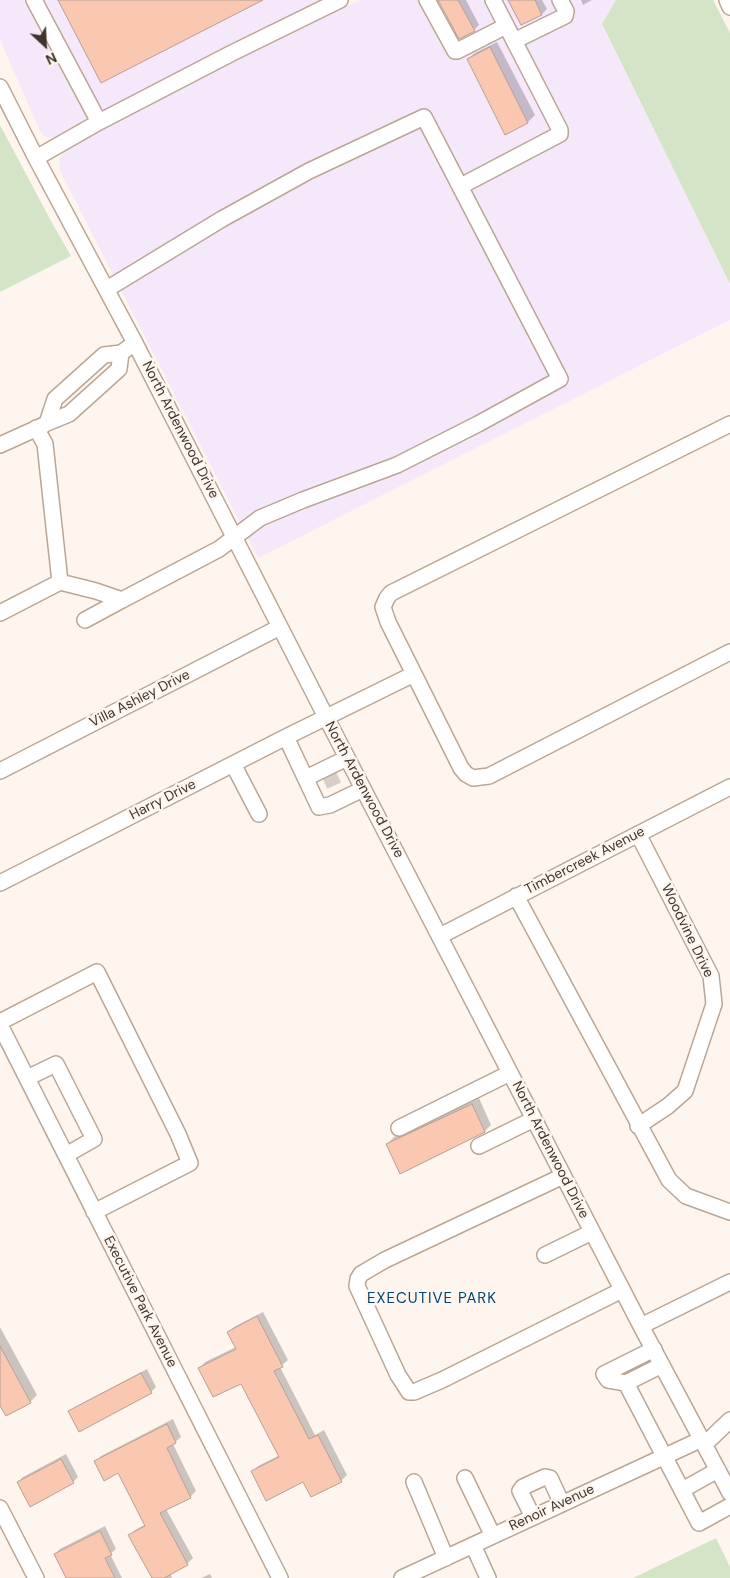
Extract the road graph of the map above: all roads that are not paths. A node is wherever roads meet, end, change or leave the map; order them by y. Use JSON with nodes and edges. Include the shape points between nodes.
{"nodes":[{"id":1,"x":34,"y":0,"type":"edge"},
{"id":2,"x":340,"y":0,"type":"edge"},
{"id":3,"x":427,"y":0,"type":"edge"},
{"id":4,"x":492,"y":0,"type":"edge"},
{"id":5,"x":560,"y":0,"type":"edge"},
{"id":6,"x":727,"y":0,"type":"edge"},
{"id":7,"x":730,"y":7,"type":"edge"},
{"id":8,"x":506,"y":26,"type":"junction"},
{"id":9,"x":514,"y":41,"type":"junction"},
{"id":10,"x":0,"y":87,"type":"edge"},
{"id":11,"x":99,"y":122,"type":"junction"},
{"id":12,"x":36,"y":158,"type":"junction"},
{"id":13,"x":461,"y":186,"type":"junction"},
{"id":14,"x":107,"y":289,"type":"junction"},
{"id":15,"x":135,"y":343,"type":"junction"},
{"id":16,"x":121,"y":353,"type":"junction"},
{"id":17,"x":730,"y":424,"type":"edge"},
{"id":18,"x":42,"y":426,"type":"junction"},
{"id":19,"x":0,"y":445,"type":"edge"},
{"id":20,"x":235,"y":537,"type":"junction"},
{"id":21,"x":60,"y":582,"type":"junction"},
{"id":22,"x":122,"y":600,"type":"junction"},
{"id":23,"x":0,"y":613,"type":"edge"},
{"id":24,"x":85,"y":620,"type":"dead end"},
{"id":25,"x":280,"y":627,"type":"junction"},
{"id":26,"x":730,"y":652,"type":"edge"},
{"id":27,"x":414,"y":674,"type":"junction"},
{"id":28,"x":326,"y":717,"type":"junction"},
{"id":29,"x":286,"y":737,"type":"junction"},
{"id":30,"x":347,"y":758,"type":"junction"},
{"id":31,"x":233,"y":764,"type":"junction"},
{"id":32,"x":0,"y":771,"type":"edge"},
{"id":33,"x":306,"y":778,"type":"junction"},
{"id":34,"x":730,"y":787,"type":"edge"},
{"id":35,"x":363,"y":789,"type":"junction"},
{"id":36,"x":259,"y":814,"type":"dead end"},
{"id":37,"x":638,"y":834,"type":"junction"},
{"id":38,"x":0,"y":884,"type":"edge"},
{"id":39,"x":516,"y":896,"type":"junction"},
{"id":40,"x":440,"y":936,"type":"junction"},
{"id":41,"x":0,"y":1024,"type":"edge"},
{"id":42,"x":510,"y":1073,"type":"junction"},
{"id":43,"x":27,"y":1078,"type":"junction"},
{"id":44,"x":534,"y":1119,"type":"junction"},
{"id":45,"x":638,"y":1126,"type":"junction"},
{"id":46,"x":399,"y":1128,"type":"dead end"},
{"id":47,"x":479,"y":1146,"type":"dead end"},
{"id":48,"x":66,"y":1155,"type":"junction"},
{"id":49,"x":563,"y":1176,"type":"junction"},
{"id":50,"x":94,"y":1212,"type":"junction"},
{"id":51,"x":730,"y":1212,"type":"edge"},
{"id":52,"x":592,"y":1232,"type":"junction"},
{"id":53,"x":545,"y":1255,"type":"dead end"},
{"id":54,"x":730,"y":1282,"type":"edge"},
{"id":55,"x":622,"y":1290,"type":"junction"},
{"id":56,"x":641,"y":1326,"type":"junction"},
{"id":57,"x":654,"y":1349,"type":"junction"},
{"id":58,"x":662,"y":1365,"type":"junction"},
{"id":59,"x":626,"y":1383,"type":"junction"},
{"id":60,"x":730,"y":1420,"type":"edge"},
{"id":61,"x":703,"y":1441,"type":"junction"},
{"id":62,"x":664,"y":1456,"type":"junction"},
{"id":63,"x":718,"y":1470,"type":"junction"},
{"id":64,"x":465,"y":1478,"type":"dead end"},
{"id":65,"x":414,"y":1482,"type":"dead end"},
{"id":66,"x":682,"y":1490,"type":"junction"},
{"id":67,"x":730,"y":1493,"type":"edge"},
{"id":68,"x":562,"y":1504,"type":"junction"},
{"id":69,"x":730,"y":1506,"type":"edge"},
{"id":70,"x":0,"y":1508,"type":"edge"},
{"id":71,"x":533,"y":1517,"type":"junction"},
{"id":72,"x":493,"y":1536,"type":"junction"},
{"id":73,"x":473,"y":1545,"type":"junction"},
{"id":74,"x":446,"y":1558,"type":"junction"},
{"id":75,"x":434,"y":1571,"type":"edge"},
{"id":76,"x":36,"y":1578,"type":"edge"},
{"id":77,"x":280,"y":1578,"type":"edge"},
{"id":78,"x":402,"y":1578,"type":"edge"},
{"id":79,"x":488,"y":1578,"type":"edge"}],
"edges":[{"from":1,"to":11,"type":"street"},
{"from":2,"to":11,"type":"street"},
{"from":3,"to":8,"type":"street","via":[[455,51]]},
{"from":4,"to":8,"type":"street"},
{"from":5,"to":9,"type":"street","via":[[565,16]]},
{"from":6,"to":7,"type":"street"},
{"from":8,"to":9,"type":"street"},
{"from":9,"to":13,"type":"street","via":[[560,134]]},
{"from":10,"to":12,"type":"street","name":"North Ardenwood Drive"},
{"from":11,"to":12,"type":"street"},
{"from":12,"to":14,"type":"street","name":"North Ardenwood Drive"},
{"from":13,"to":14,"type":"street","via":[[424,117],[308,171]]},
{"from":13,"to":20,"type":"street","via":[[560,379],[397,465],[260,518]]},
{"from":14,"to":15,"type":"street","name":"North Ardenwood Drive"},
{"from":15,"to":16,"type":"street"},
{"from":15,"to":20,"type":"street","name":"North Ardenwood Drive"},
{"from":16,"to":18,"type":"street","via":[[119,368],[69,414]]},
{"from":16,"to":18,"type":"street","via":[[104,355],[55,399]]},
{"from":17,"to":27,"type":"street","via":[[391,593],[383,607]]},
{"from":18,"to":19,"type":"street"},
{"from":18,"to":21,"type":"street"},
{"from":20,"to":22,"type":"street","via":[[219,549]]},
{"from":20,"to":25,"type":"street","name":"North Ardenwood Drive"},
{"from":21,"to":22,"type":"street"},
{"from":21,"to":23,"type":"street"},
{"from":22,"to":24,"type":"street"},
{"from":25,"to":28,"type":"street","name":"North Ardenwood Drive"},
{"from":25,"to":32,"type":"street","name":"Villa Ashley Drive"},
{"from":26,"to":27,"type":"street","via":[[489,776],[473,778],[461,768]]},
{"from":27,"to":28,"type":"street","name":"Harry Drive"},
{"from":28,"to":29,"type":"street","name":"Harry Drive"},
{"from":28,"to":30,"type":"street","name":"North Ardenwood Drive"},
{"from":29,"to":31,"type":"street","name":"Harry Drive"},
{"from":29,"to":33,"type":"street"},
{"from":30,"to":33,"type":"street"},
{"from":30,"to":35,"type":"street","name":"North Ardenwood Drive"},
{"from":31,"to":36,"type":"street"},
{"from":31,"to":38,"type":"street","name":"Harry Drive"},
{"from":33,"to":35,"type":"street","via":[[319,807],[336,797]]},
{"from":34,"to":37,"type":"street","name":"Timbercreek Avenue"},
{"from":35,"to":40,"type":"street","name":"North Ardenwood Drive"},
{"from":37,"to":39,"type":"street","name":"Timbercreek Avenue"},
{"from":37,"to":45,"type":"street","name":"Woodvine Drive","via":[[711,976],[714,1004],[685,1091]]},
{"from":39,"to":40,"type":"street","name":"Timbercreek Avenue"},
{"from":39,"to":45,"type":"street"},
{"from":40,"to":42,"type":"street","name":"North Ardenwood Drive"},
{"from":41,"to":43,"type":"street","name":"Executive Park Avenue"},
{"from":41,"to":50,"type":"street","via":[[97,972],[190,1162]]},
{"from":42,"to":44,"type":"street","name":"North Ardenwood Drive"},
{"from":42,"to":46,"type":"street"},
{"from":43,"to":48,"type":"street","name":"Executive Park Avenue"},
{"from":43,"to":48,"type":"street","via":[[56,1064],[94,1139]]},
{"from":44,"to":47,"type":"street"},
{"from":44,"to":49,"type":"street","name":"North Ardenwood Drive"},
{"from":45,"to":51,"type":"street","via":[[669,1180],[686,1196]]},
{"from":48,"to":50,"type":"street","name":"Executive Park Avenue"},
{"from":49,"to":52,"type":"street","name":"North Ardenwood Drive"},
{"from":49,"to":55,"type":"street","via":[[361,1274],[357,1286],[398,1375],[409,1392],[414,1392]]},
{"from":50,"to":77,"type":"street","name":"Executive Park Avenue"},
{"from":52,"to":53,"type":"street"},
{"from":52,"to":55,"type":"street","name":"North Ardenwood Drive"},
{"from":54,"to":56,"type":"street"},
{"from":55,"to":56,"type":"street","name":"North Ardenwood Drive"},
{"from":56,"to":57,"type":"street","name":"North Ardenwood Drive"},
{"from":57,"to":58,"type":"street","name":"North Ardenwood Drive"},
{"from":57,"to":59,"type":"street","via":[[604,1374],[608,1380]]},
{"from":58,"to":59,"type":"street"},
{"from":58,"to":61,"type":"street","name":"North Ardenwood Drive"},
{"from":59,"to":62,"type":"street"},
{"from":60,"to":61,"type":"street","name":"Renoir Avenue"},
{"from":61,"to":62,"type":"street","name":"Renoir Avenue"},
{"from":61,"to":63,"type":"street","name":"North Ardenwood Drive"},
{"from":62,"to":66,"type":"street"},
{"from":62,"to":68,"type":"street","name":"Renoir Avenue"},
{"from":63,"to":66,"type":"street"},
{"from":63,"to":67,"type":"street","name":"North Ardenwood Drive"},
{"from":64,"to":72,"type":"street"},
{"from":65,"to":74,"type":"street"},
{"from":66,"to":69,"type":"street","via":[[699,1523]]},
{"from":68,"to":71,"type":"street","name":"Renoir Avenue"},
{"from":68,"to":71,"type":"street","via":[[550,1478],[545,1477],[520,1491]]},
{"from":70,"to":76,"type":"street"},
{"from":71,"to":72,"type":"street","name":"Renoir Avenue"},
{"from":72,"to":73,"type":"street","name":"Renoir Avenue"},
{"from":73,"to":74,"type":"street","name":"Renoir Avenue"},
{"from":73,"to":79,"type":"street"},
{"from":74,"to":75,"type":"street","name":"Renoir Avenue"},
{"from":75,"to":78,"type":"street","name":"Renoir Avenue"}]}
